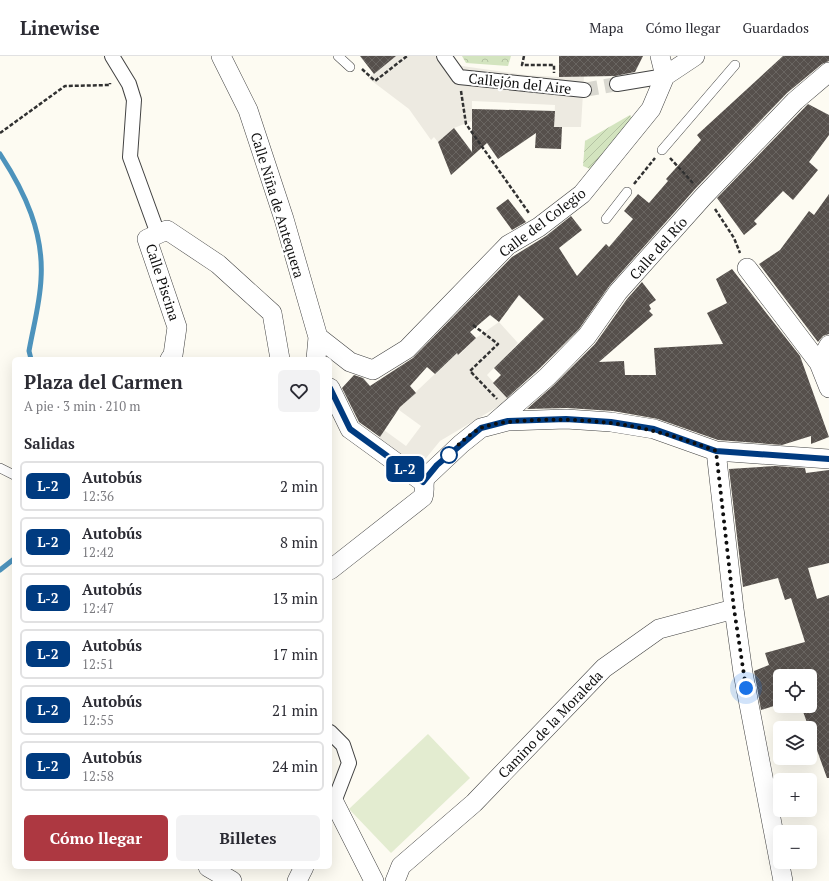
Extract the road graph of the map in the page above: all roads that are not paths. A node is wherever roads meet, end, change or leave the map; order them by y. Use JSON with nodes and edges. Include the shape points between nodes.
{"nodes":[{"id":1,"x":112,"y":56,"type":"edge"},
{"id":2,"x":221,"y":56,"type":"edge"},
{"id":3,"x":338,"y":56,"type":"edge"},
{"id":4,"x":444,"y":56,"type":"edge"},
{"id":5,"x":660,"y":56,"type":"edge"},
{"id":6,"x":695,"y":56,"type":"edge"},
{"id":7,"x":735,"y":65,"type":"dead end"},
{"id":8,"x":350,"y":67,"type":"dead end"},
{"id":9,"x":829,"y":72,"type":"edge"},
{"id":10,"x":666,"y":76,"type":"junction"},
{"id":11,"x":617,"y":84,"type":"tunnel mouth"},
{"id":12,"x":584,"y":90,"type":"tunnel mouth"},
{"id":13,"x":662,"y":150,"type":"road end"},
{"id":14,"x":627,"y":192,"type":"road end"},
{"id":15,"x":606,"y":219,"type":"dead end"},
{"id":16,"x":158,"y":234,"type":"junction"},
{"id":17,"x":746,"y":268,"type":"dead end"},
{"id":18,"x":318,"y":337,"type":"junction"},
{"id":19,"x":829,"y":345,"type":"edge"},
{"id":20,"x":172,"y":357,"type":"edge"},
{"id":21,"x":280,"y":357,"type":"edge"},
{"id":22,"x":316,"y":357,"type":"edge"},
{"id":23,"x":819,"y":363,"type":"junction"},
{"id":24,"x":829,"y":388,"type":"edge"},
{"id":25,"x":332,"y":392,"type":"edge"},
{"id":26,"x":332,"y":419,"type":"edge"},
{"id":27,"x":491,"y":426,"type":"junction"},
{"id":28,"x":350,"y":429,"type":"junction"},
{"id":29,"x":716,"y":451,"type":"junction"},
{"id":30,"x":829,"y":459,"type":"edge"},
{"id":31,"x":0,"y":468,"type":"edge"},
{"id":32,"x":12,"y":474,"type":"edge"},
{"id":33,"x":423,"y":482,"type":"junction"},
{"id":34,"x":332,"y":568,"type":"edge"},
{"id":35,"x":734,"y":609,"type":"junction"},
{"id":36,"x":332,"y":734,"type":"edge"},
{"id":37,"x":332,"y":806,"type":"edge"},
{"id":38,"x":211,"y":869,"type":"edge"},
{"id":39,"x":303,"y":869,"type":"edge"},
{"id":40,"x":232,"y":881,"type":"edge"},
{"id":41,"x":297,"y":881,"type":"edge"},
{"id":42,"x":374,"y":881,"type":"edge"},
{"id":43,"x":395,"y":881,"type":"edge"},
{"id":44,"x":783,"y":881,"type":"edge"}],
"edges":[{"from":1,"to":16,"type":"street","via":[[129,84],[134,100],[130,157]]},
{"from":2,"to":18,"type":"street","name":"Calle Niña de Antequera","via":[[248,110]]},
{"from":3,"to":8,"type":"lane"},
{"from":4,"to":12,"type":"street","name":"Callejón del Aire","via":[[459,77]]},
{"from":5,"to":10,"type":"street"},
{"from":6,"to":10,"type":"street"},
{"from":7,"to":13,"type":"lane"},
{"from":9,"to":27,"type":"street","name":"Calle del Río","via":[[785,110],[703,197],[618,292],[587,336],[547,377]]},
{"from":10,"to":11,"type":"street"},
{"from":10,"to":18,"type":"street","name":"Calle del Colegio","via":[[651,109],[582,194],[539,227],[508,245],[407,348],[373,370],[350,362]]},
{"from":14,"to":15,"type":"lane"},
{"from":16,"to":20,"type":"street","name":"Calle Piscina","via":[[147,239],[177,328]]},
{"from":16,"to":21,"type":"street","via":[[167,230],[218,264],[272,313]]},
{"from":17,"to":23,"type":"street"},
{"from":18,"to":22,"type":"street","name":"Calle Niña de Antequera"},
{"from":19,"to":23,"type":"street"},
{"from":23,"to":24,"type":"street"},
{"from":25,"to":28,"type":"street"},
{"from":26,"to":28,"type":"street"},
{"from":27,"to":29,"type":"street","via":[[508,421],[566,419],[611,422],[654,429]]},
{"from":27,"to":33,"type":"street","via":[[481,428],[461,444],[430,472]]},
{"from":28,"to":33,"type":"street"},
{"from":29,"to":30,"type":"street"},
{"from":29,"to":35,"type":"street"},
{"from":31,"to":32,"type":"lane"},
{"from":33,"to":34,"type":"street","via":[[423,497]]},
{"from":35,"to":43,"type":"street","name":"Camino de la Moraleda","via":[[659,629],[604,668],[474,803],[401,866]]},
{"from":35,"to":44,"type":"street","via":[[743,673]]},
{"from":36,"to":37,"type":"street","via":[[343,745],[349,763]]},
{"from":37,"to":42,"type":"street"},
{"from":38,"to":40,"type":"street"},
{"from":39,"to":41,"type":"street"}]}
